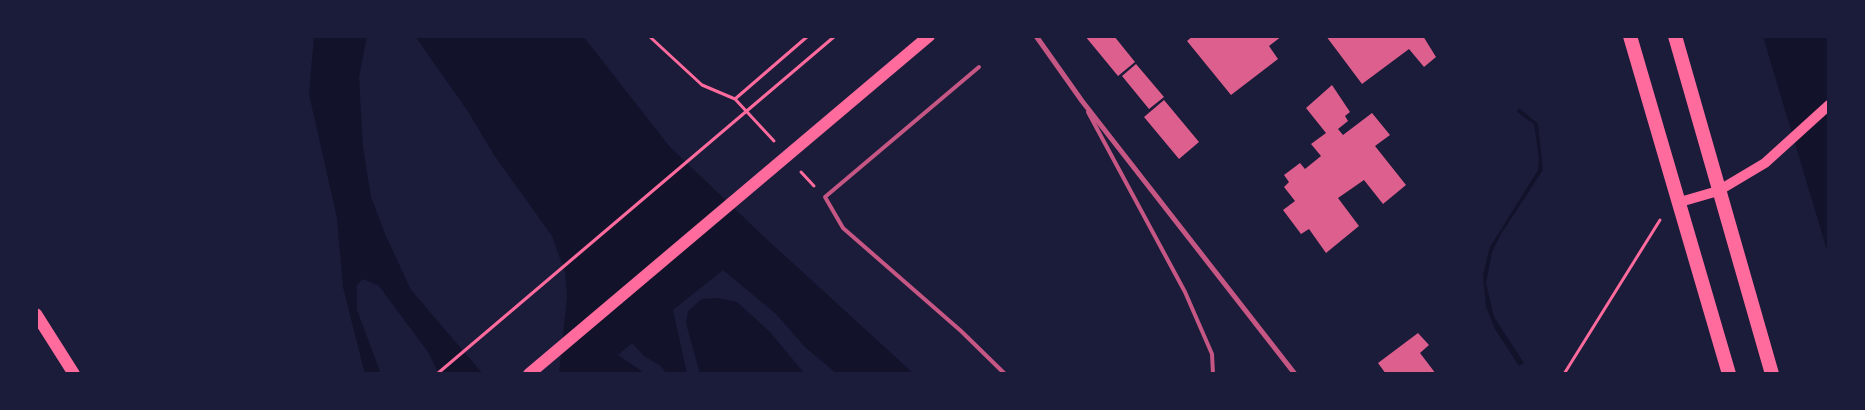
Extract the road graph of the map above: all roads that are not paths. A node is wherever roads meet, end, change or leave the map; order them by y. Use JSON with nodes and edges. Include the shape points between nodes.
{"nodes":[{"id":1,"x":929,"y":36,"type":"edge"},
{"id":2,"x":1036,"y":36,"type":"edge"},
{"id":3,"x":1630,"y":36,"type":"edge"},
{"id":4,"x":1675,"y":36,"type":"edge"},
{"id":5,"x":978,"y":67,"type":"dead end"},
{"id":6,"x":1082,"y":101,"type":"junction"},
{"id":7,"x":1829,"y":105,"type":"edge"},
{"id":8,"x":1718,"y":190,"type":"junction"},
{"id":9,"x":1680,"y":202,"type":"junction"},
{"id":10,"x":36,"y":314,"type":"edge"},
{"id":11,"x":74,"y":374,"type":"edge"},
{"id":12,"x":529,"y":374,"type":"edge"},
{"id":13,"x":1005,"y":374,"type":"edge"},
{"id":14,"x":1213,"y":374,"type":"edge"},
{"id":15,"x":1295,"y":374,"type":"edge"},
{"id":16,"x":1728,"y":374,"type":"edge"},
{"id":17,"x":1772,"y":374,"type":"edge"}],
"edges":[{"from":1,"to":12,"type":"main road"},
{"from":2,"to":6,"type":"street"},
{"from":3,"to":9,"type":"highway"},
{"from":4,"to":8,"type":"highway"},
{"from":5,"to":13,"type":"lane","via":[[825,197],[843,228]]},
{"from":6,"to":14,"type":"lane","via":[[1186,292],[1212,354]]},
{"from":6,"to":15,"type":"street"},
{"from":7,"to":8,"type":"main road","via":[[1764,163]]},
{"from":8,"to":9,"type":"main road"},
{"from":8,"to":17,"type":"highway"},
{"from":9,"to":16,"type":"highway"},
{"from":10,"to":11,"type":"main road"}]}
